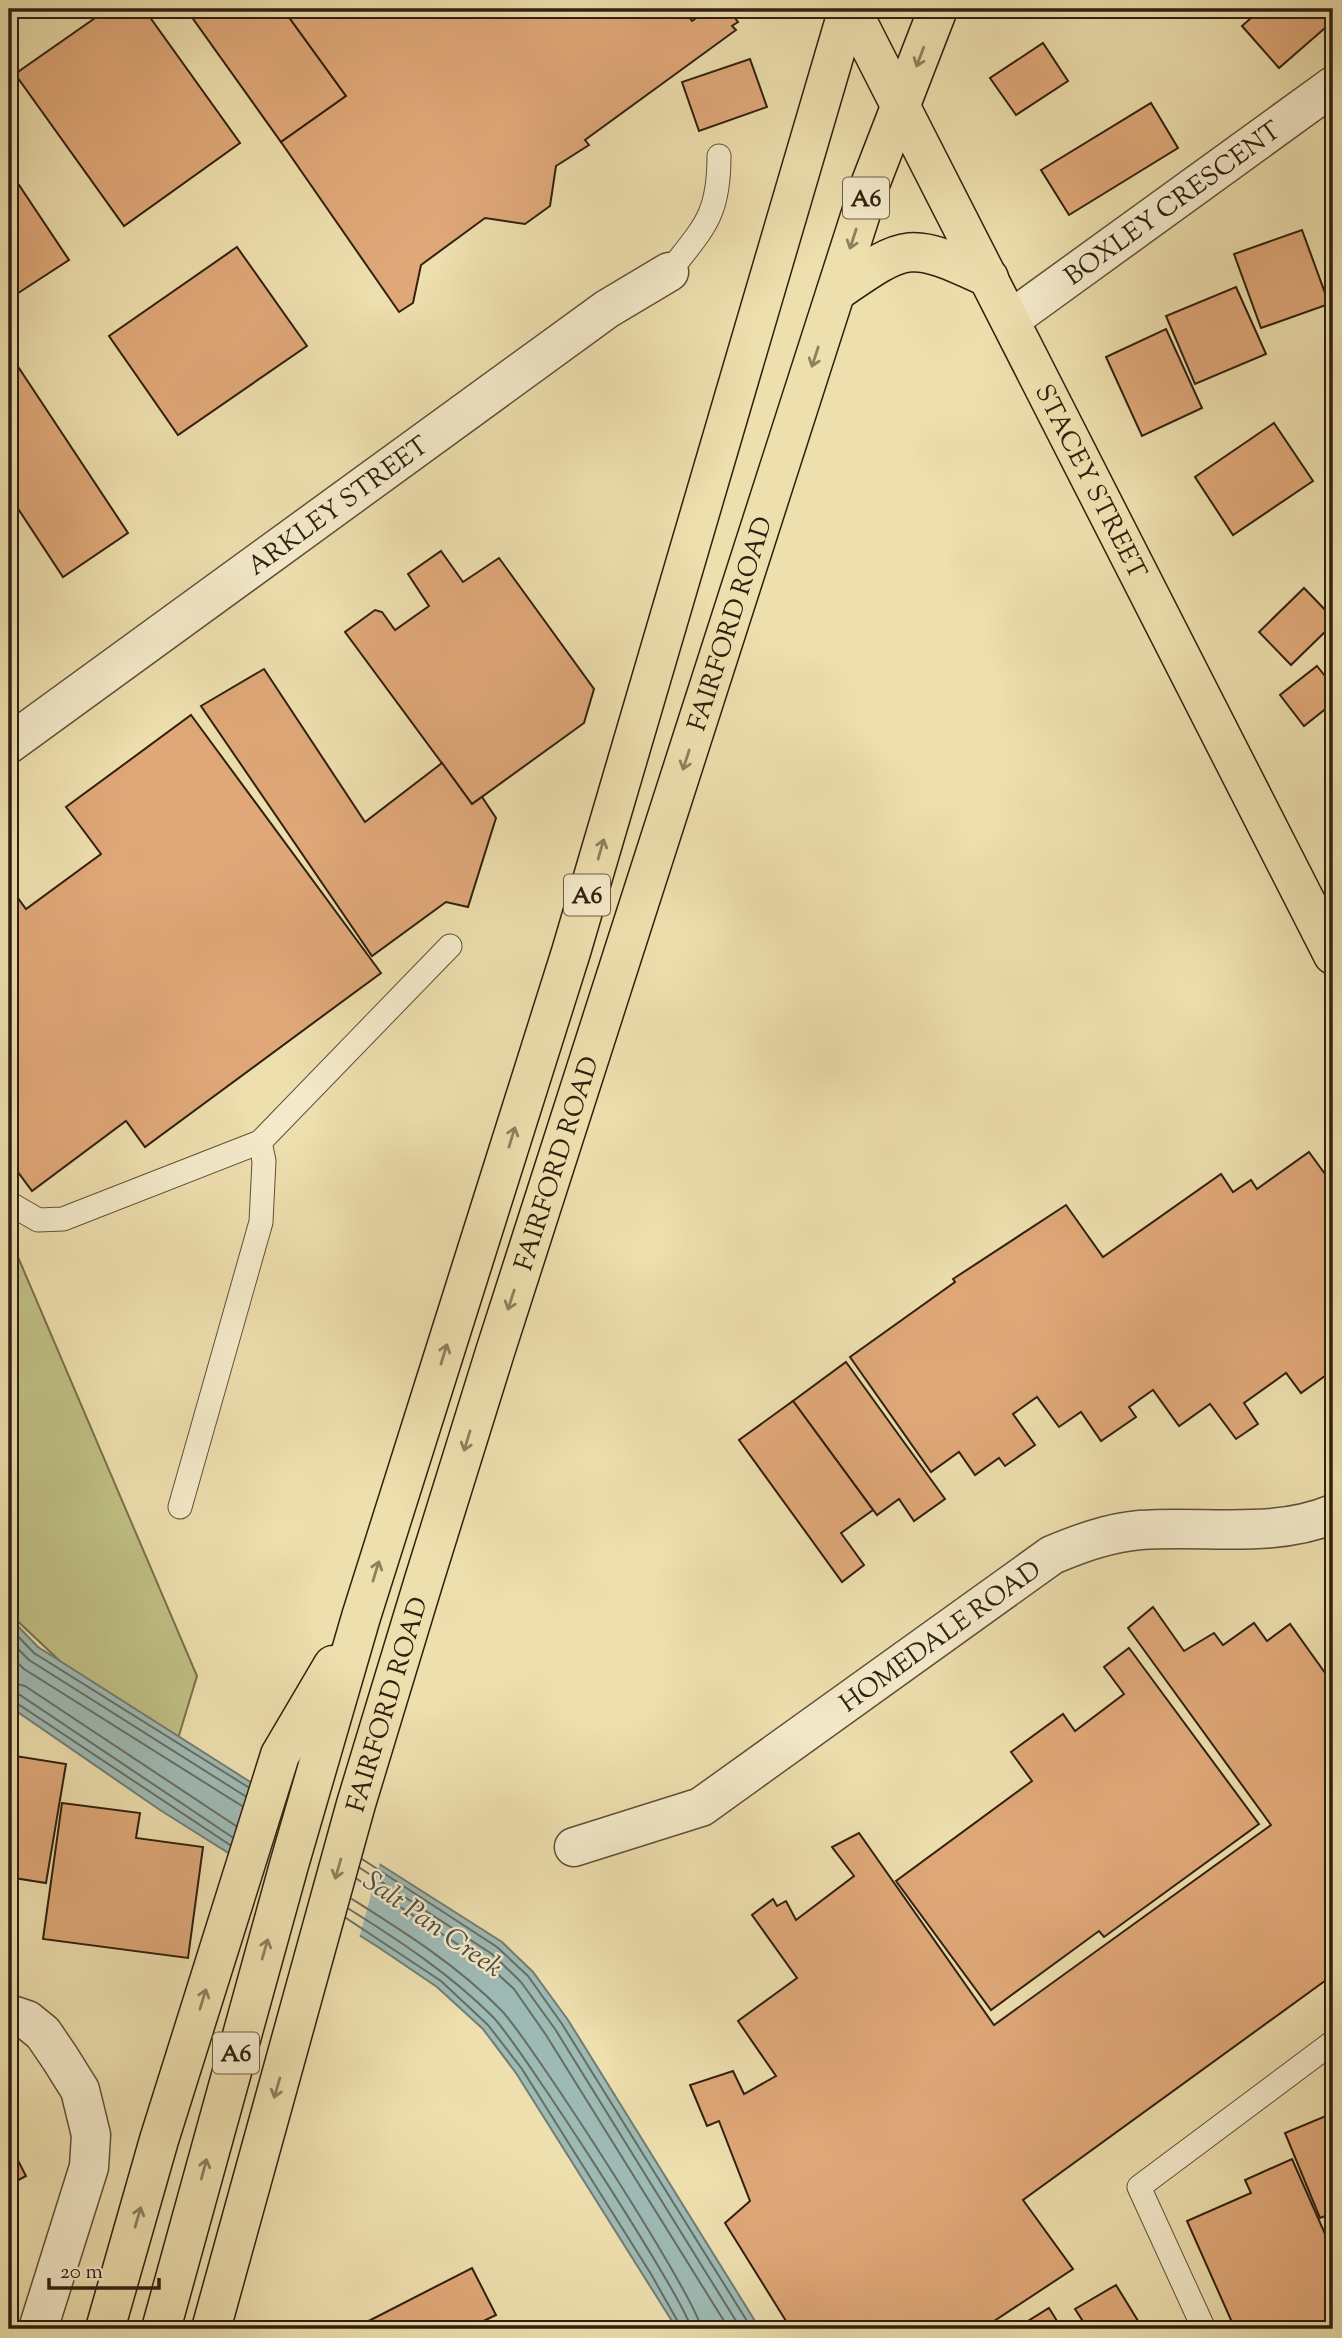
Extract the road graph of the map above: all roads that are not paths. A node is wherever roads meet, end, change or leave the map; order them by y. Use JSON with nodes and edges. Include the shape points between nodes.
{"nodes":[{"id":1,"x":850,"y":9,"type":"edge"},
{"id":2,"x":938,"y":9,"type":"edge"},
{"id":3,"x":1333,"y":86,"type":"edge"},
{"id":4,"x":901,"y":106,"type":"junction"},
{"id":5,"x":719,"y":156,"type":"dead end"},
{"id":6,"x":669,"y":272,"type":"joint"},
{"id":7,"x":989,"y":278,"type":"junction"},
{"id":8,"x":836,"y":292,"type":"junction"},
{"id":9,"x":1010,"y":320,"type":"junction"},
{"id":10,"x":9,"y":744,"type":"edge"},
{"id":11,"x":450,"y":946,"type":"dead end"},
{"id":12,"x":1333,"y":955,"type":"edge"},
{"id":13,"x":260,"y":1142,"type":"junction"},
{"id":14,"x":9,"y":1203,"type":"edge"},
{"id":15,"x":180,"y":1507,"type":"dead end"},
{"id":16,"x":1333,"y":1514,"type":"edge"},
{"id":17,"x":361,"y":1616,"type":"junction"},
{"id":18,"x":574,"y":1847,"type":"dead end"},
{"id":19,"x":9,"y":2014,"type":"edge"},
{"id":20,"x":1333,"y":2042,"type":"edge"},
{"id":21,"x":38,"y":2329,"type":"edge"},
{"id":22,"x":105,"y":2329,"type":"edge"},
{"id":23,"x":162,"y":2329,"type":"edge"},
{"id":24,"x":211,"y":2329,"type":"edge"},
{"id":25,"x":1204,"y":2329,"type":"edge"}],
"edges":[{"from":1,"to":4,"type":"highway","name":"STACEY STREET"},
{"from":17,"to":1,"type":"highway","name":"FAIRFORD ROAD","number":"A6","one_way":true,"via":[[570,952]]},
{"from":2,"to":4,"type":"highway","name":"FAIRFORD ROAD","number":"A6","one_way":true},
{"from":3,"to":9,"type":"street","name":"BOXLEY CRESCENT"},
{"from":4,"to":7,"type":"highway","name":"STACEY STREET"},
{"from":4,"to":8,"type":"highway","name":"FAIRFORD ROAD","number":"A6","one_way":true},
{"from":5,"to":6,"type":"lane","via":[[717,200],[703,228]]},
{"from":6,"to":10,"type":"street","name":"ARKLEY STREET","via":[[607,309]]},
{"from":7,"to":8,"type":"highway","via":[[943,257],[906,252],[891,255]]},
{"from":7,"to":9,"type":"highway","name":"STACEY STREET"},
{"from":8,"to":24,"type":"highway","name":"FAIRFORD ROAD","number":"A6","one_way":true,"via":[[499,1339],[356,1804]]},
{"from":9,"to":12,"type":"highway","name":"STACEY STREET"},
{"from":11,"to":13,"type":"lane"},
{"from":13,"to":14,"type":"lane","via":[[63,1219],[38,1220]]},
{"from":13,"to":15,"type":"lane","via":[[264,1161],[261,1222]]},
{"from":16,"to":18,"type":"street","name":"HOMEDALE ROAD","via":[[1284,1527],[1140,1530],[1093,1538],[1052,1555],[702,1807]]},
{"from":22,"to":17,"type":"highway","one_way":true,"via":[[280,1755]]},
{"from":23,"to":17,"type":"highway","name":"FAIRFORD ROAD","number":"A6","one_way":true},
{"from":19,"to":21,"type":"street","via":[[27,2020],[43,2033],[80,2090],[91,2136],[89,2167]]},
{"from":20,"to":25,"type":"lane","via":[[1139,2188]]}]}
